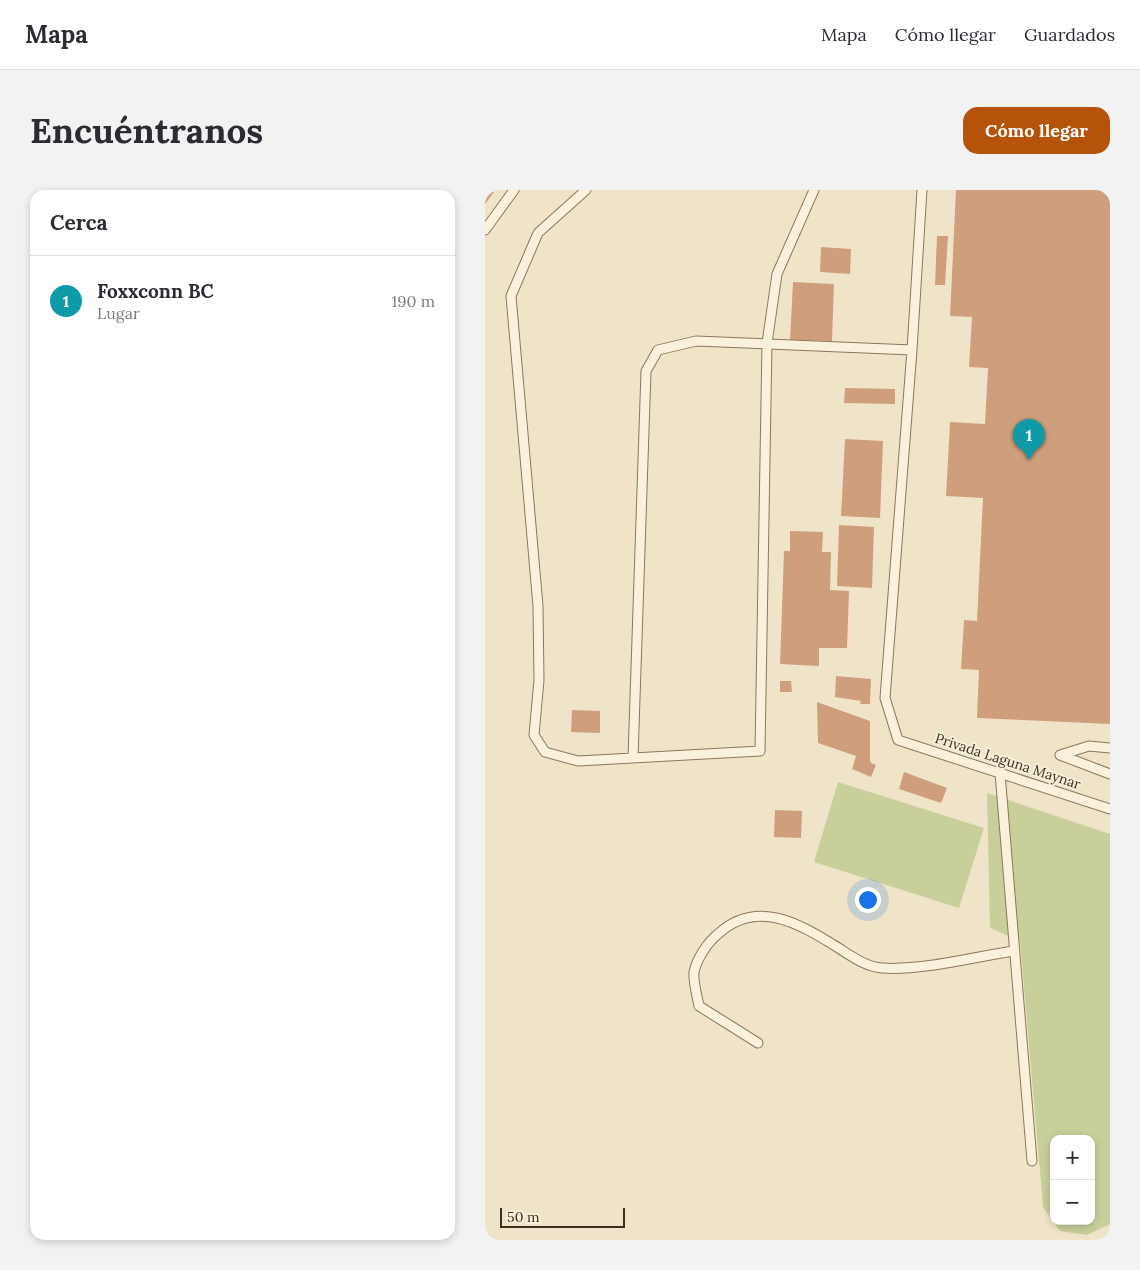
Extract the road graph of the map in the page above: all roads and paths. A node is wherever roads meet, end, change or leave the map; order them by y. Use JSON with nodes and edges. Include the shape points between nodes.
{"nodes":[{"id":1,"x":514,"y":190,"type":"edge"},
{"id":2,"x":587,"y":190,"type":"edge"},
{"id":3,"x":814,"y":190,"type":"edge"},
{"id":4,"x":922,"y":190,"type":"edge"},
{"id":5,"x":485,"y":230,"type":"edge"},
{"id":6,"x":767,"y":343,"type":"junction"},
{"id":7,"x":913,"y":350,"type":"junction"},
{"id":8,"x":1110,"y":748,"type":"edge"},
{"id":9,"x":633,"y":758,"type":"junction"},
{"id":10,"x":1000,"y":773,"type":"junction"},
{"id":11,"x":1110,"y":774,"type":"edge"},
{"id":12,"x":1110,"y":809,"type":"edge"},
{"id":13,"x":1013,"y":952,"type":"junction"},
{"id":14,"x":758,"y":1042,"type":"dead end"},
{"id":15,"x":1032,"y":1161,"type":"dead end"}],
"edges":[{"from":1,"to":5,"type":"lane"},
{"from":2,"to":9,"type":"lane","via":[[538,233],[511,296],[538,606],[539,680],[534,735],[545,752],[579,761]]},
{"from":3,"to":6,"type":"lane","via":[[777,274]]},
{"from":4,"to":7,"type":"lane"},
{"from":6,"to":7,"type":"lane"},
{"from":6,"to":9,"type":"lane","via":[[697,341],[658,350],[646,371]]},
{"from":6,"to":9,"type":"lane","via":[[760,751]]},
{"from":7,"to":10,"type":"lane","name":"Privada Laguna Maynar","via":[[885,698],[898,740]]},
{"from":8,"to":11,"type":"lane","via":[[1089,746],[1061,755]]},
{"from":10,"to":12,"type":"lane","name":"Privada Laguna Maynar"},
{"from":10,"to":13,"type":"lane"},
{"from":13,"to":14,"type":"lane","via":[[880,968],[859,961],[809,930],[773,916],[751,916],[729,923],[709,942],[694,972],[699,1006]]},
{"from":13,"to":15,"type":"lane"}]}
